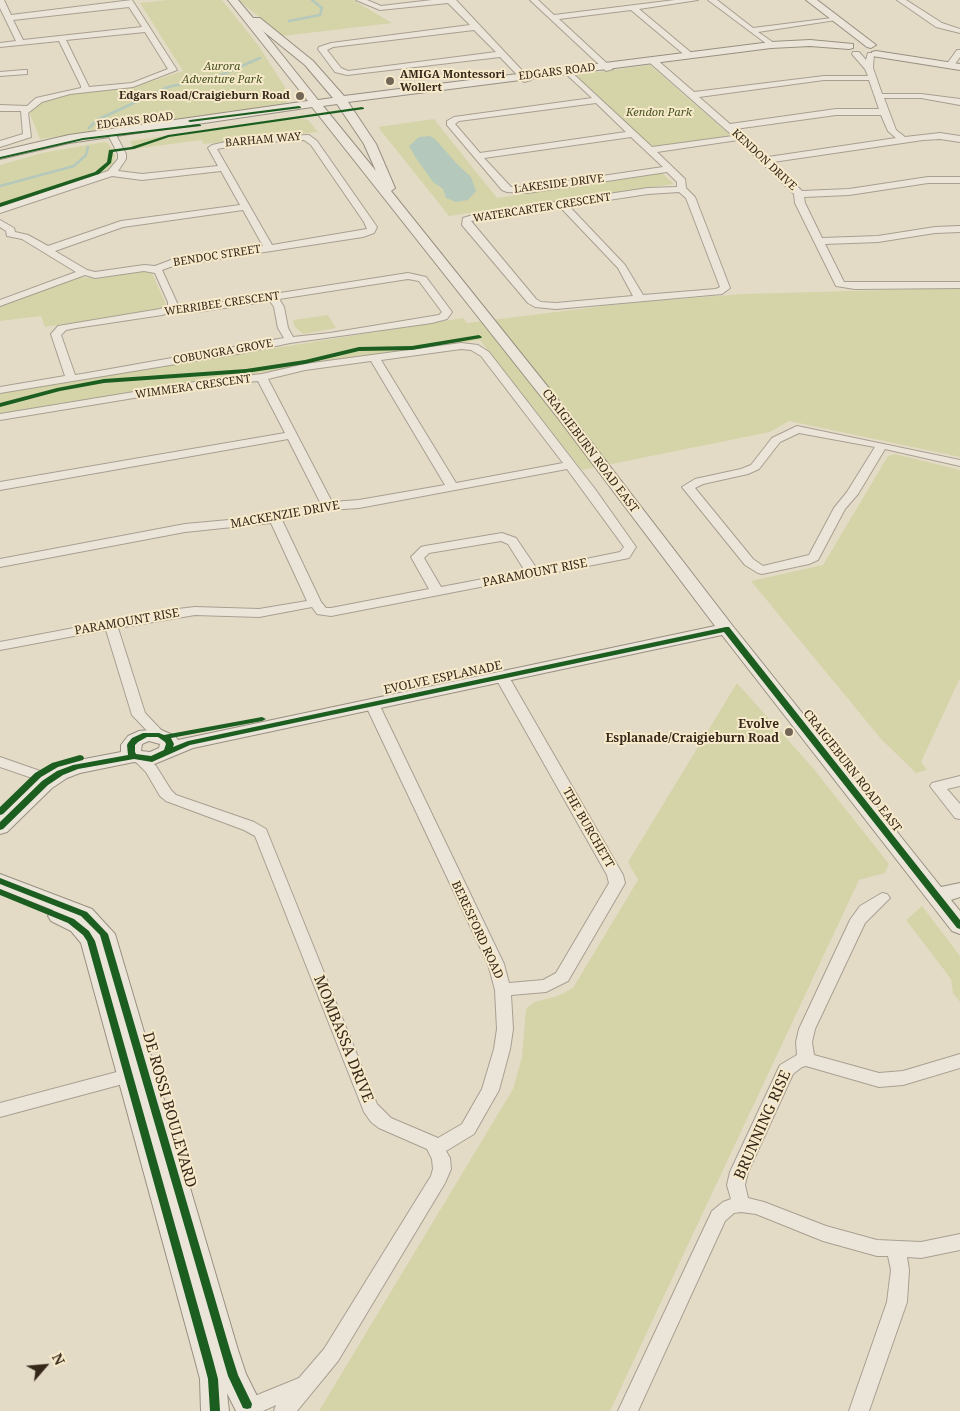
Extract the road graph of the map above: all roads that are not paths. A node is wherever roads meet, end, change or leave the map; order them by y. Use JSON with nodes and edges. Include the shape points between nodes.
{"nodes":[{"id":1,"x":0,"y":0,"type":"edge"},
{"id":2,"x":233,"y":0,"type":"edge"},
{"id":3,"x":360,"y":0,"type":"edge"},
{"id":4,"x":451,"y":0,"type":"edge"},
{"id":5,"x":534,"y":0,"type":"edge"},
{"id":6,"x":694,"y":0,"type":"edge"},
{"id":7,"x":712,"y":0,"type":"edge"},
{"id":8,"x":803,"y":0,"type":"edge"},
{"id":9,"x":811,"y":0,"type":"edge"},
{"id":10,"x":901,"y":0,"type":"edge"},
{"id":11,"x":130,"y":2,"type":"edge"},
{"id":12,"x":632,"y":8,"type":"junction"},
{"id":13,"x":553,"y":17,"type":"junction"},
{"id":14,"x":9,"y":18,"type":"junction"},
{"id":15,"x":832,"y":20,"type":"junction"},
{"id":16,"x":476,"y":27,"type":"junction"},
{"id":17,"x":148,"y":29,"type":"junction"},
{"id":18,"x":752,"y":30,"type":"junction"},
{"id":19,"x":960,"y":31,"type":"edge"},
{"id":20,"x":62,"y":40,"type":"junction"},
{"id":21,"x":21,"y":44,"type":"junction"},
{"id":22,"x":0,"y":45,"type":"edge"},
{"id":23,"x":771,"y":45,"type":"junction"},
{"id":24,"x":852,"y":49,"type":"junction"},
{"id":25,"x":874,"y":50,"type":"junction"},
{"id":26,"x":960,"y":52,"type":"edge"},
{"id":27,"x":502,"y":54,"type":"junction"},
{"id":28,"x":690,"y":55,"type":"junction"},
{"id":29,"x":654,"y":62,"type":"junction"},
{"id":30,"x":955,"y":64,"type":"edge"},
{"id":31,"x":608,"y":68,"type":"junction"},
{"id":32,"x":869,"y":68,"type":"junction"},
{"id":33,"x":24,"y":72,"type":"dead end"},
{"id":34,"x":570,"y":73,"type":"junction"},
{"id":35,"x":0,"y":74,"type":"edge"},
{"id":36,"x":526,"y":78,"type":"junction"},
{"id":37,"x":872,"y":78,"type":"junction"},
{"id":38,"x":85,"y":90,"type":"junction"},
{"id":39,"x":692,"y":95,"type":"junction"},
{"id":40,"x":879,"y":96,"type":"junction"},
{"id":41,"x":598,"y":100,"type":"junction"},
{"id":42,"x":342,"y":102,"type":"junction"},
{"id":43,"x":960,"y":102,"type":"edge"},
{"id":44,"x":317,"y":106,"type":"junction"},
{"id":45,"x":0,"y":108,"type":"edge"},
{"id":46,"x":26,"y":108,"type":"junction"},
{"id":47,"x":884,"y":112,"type":"junction"},
{"id":48,"x":728,"y":127,"type":"junction"},
{"id":49,"x":111,"y":134,"type":"junction"},
{"id":50,"x":632,"y":134,"type":"junction"},
{"id":51,"x":740,"y":138,"type":"junction"},
{"id":52,"x":960,"y":139,"type":"edge"},
{"id":53,"x":902,"y":140,"type":"junction"},
{"id":54,"x":0,"y":144,"type":"edge"},
{"id":55,"x":650,"y":150,"type":"junction"},
{"id":56,"x":0,"y":156,"type":"edge"},
{"id":57,"x":477,"y":156,"type":"junction"},
{"id":58,"x":766,"y":160,"type":"junction"},
{"id":59,"x":222,"y":168,"type":"junction"},
{"id":60,"x":669,"y":169,"type":"junction"},
{"id":61,"x":111,"y":173,"type":"junction"},
{"id":62,"x":960,"y":180,"type":"edge"},
{"id":63,"x":681,"y":189,"type":"junction"},
{"id":64,"x":800,"y":194,"type":"junction"},
{"id":65,"x":562,"y":204,"type":"junction"},
{"id":66,"x":245,"y":206,"type":"junction"},
{"id":67,"x":0,"y":210,"type":"edge"},
{"id":68,"x":404,"y":213,"type":"junction"},
{"id":69,"x":0,"y":223,"type":"edge"},
{"id":70,"x":960,"y":229,"type":"edge"},
{"id":71,"x":10,"y":234,"type":"junction"},
{"id":72,"x":363,"y":234,"type":"joint"},
{"id":73,"x":0,"y":239,"type":"edge"},
{"id":74,"x":818,"y":241,"type":"junction"},
{"id":75,"x":269,"y":248,"type":"junction"},
{"id":76,"x":47,"y":250,"type":"junction"},
{"id":77,"x":156,"y":269,"type":"junction"},
{"id":78,"x":84,"y":272,"type":"junction"},
{"id":79,"x":960,"y":284,"type":"edge"},
{"id":80,"x":273,"y":297,"type":"junction"},
{"id":81,"x":639,"y":298,"type":"junction"},
{"id":82,"x":0,"y":303,"type":"edge"},
{"id":83,"x":172,"y":308,"type":"junction"},
{"id":84,"x":445,"y":315,"type":"joint"},
{"id":85,"x":290,"y":340,"type":"junction"},
{"id":86,"x":374,"y":358,"type":"junction"},
{"id":87,"x":262,"y":377,"type":"junction"},
{"id":88,"x":71,"y":378,"type":"junction"},
{"id":89,"x":0,"y":390,"type":"edge"},
{"id":90,"x":0,"y":417,"type":"edge"},
{"id":91,"x":292,"y":436,"type":"junction"},
{"id":92,"x":882,"y":445,"type":"junction"},
{"id":93,"x":960,"y":463,"type":"edge"},
{"id":94,"x":570,"y":465,"type":"junction"},
{"id":95,"x":0,"y":486,"type":"edge"},
{"id":96,"x":452,"y":486,"type":"junction"},
{"id":97,"x":328,"y":506,"type":"junction"},
{"id":98,"x":275,"y":519,"type":"junction"},
{"id":99,"x":0,"y":563,"type":"edge"},
{"id":100,"x":533,"y":573,"type":"junction"},
{"id":101,"x":436,"y":592,"type":"junction"},
{"id":102,"x":318,"y":607,"type":"junction"},
{"id":103,"x":111,"y":625,"type":"junction"},
{"id":104,"x":723,"y":625,"type":"junction"},
{"id":105,"x":0,"y":646,"type":"edge"},
{"id":106,"x":500,"y":673,"type":"junction"},
{"id":107,"x":370,"y":701,"type":"junction"},
{"id":108,"x":139,"y":715,"type":"junction"},
{"id":109,"x":163,"y":745,"type":"junction"},
{"id":110,"x":135,"y":750,"type":"junction"},
{"id":111,"x":0,"y":762,"type":"edge"},
{"id":112,"x":38,"y":775,"type":"junction"},
{"id":113,"x":160,"y":780,"type":"junction"},
{"id":114,"x":960,"y":781,"type":"edge"},
{"id":115,"x":0,"y":812,"type":"edge"},
{"id":116,"x":960,"y":814,"type":"edge"},
{"id":117,"x":0,"y":827,"type":"edge"},
{"id":118,"x":0,"y":881,"type":"edge"},
{"id":119,"x":960,"y":890,"type":"edge"},
{"id":120,"x":0,"y":892,"type":"edge"},
{"id":121,"x":936,"y":896,"type":"junction"},
{"id":122,"x":882,"y":898,"type":"dead end"},
{"id":123,"x":960,"y":926,"type":"edge"},
{"id":124,"x":503,"y":990,"type":"junction"},
{"id":125,"x":806,"y":1059,"type":"junction"},
{"id":126,"x":960,"y":1061,"type":"edge"},
{"id":127,"x":128,"y":1076,"type":"junction"},
{"id":128,"x":0,"y":1110,"type":"edge"},
{"id":129,"x":437,"y":1148,"type":"junction"},
{"id":130,"x":741,"y":1204,"type":"junction"},
{"id":131,"x":960,"y":1242,"type":"edge"},
{"id":132,"x":896,"y":1250,"type":"junction"},
{"id":133,"x":307,"y":1384,"type":"junction"},
{"id":134,"x":252,"y":1407,"type":"edge"},
{"id":135,"x":215,"y":1411,"type":"edge"},
{"id":136,"x":220,"y":1411,"type":"edge"},
{"id":137,"x":284,"y":1411,"type":"edge"},
{"id":138,"x":628,"y":1411,"type":"edge"},
{"id":139,"x":858,"y":1411,"type":"edge"}],
"edges":[{"from":1,"to":14,"type":"street"},
{"from":2,"to":42,"type":"street","name":"CRAIGIEBURN ROAD EAST","via":[[310,64]]},
{"from":2,"to":44,"type":"street","name":"CRAIGIEBURN ROAD EAST"},
{"from":3,"to":4,"type":"street","via":[[376,8]]},
{"from":4,"to":16,"type":"street"},
{"from":5,"to":13,"type":"street"},
{"from":6,"to":12,"type":"street"},
{"from":7,"to":18,"type":"street"},
{"from":8,"to":15,"type":"street"},
{"from":9,"to":25,"type":"street"},
{"from":10,"to":19,"type":"street","via":[[943,27]]},
{"from":11,"to":14,"type":"street"},
{"from":11,"to":17,"type":"street"},
{"from":12,"to":13,"type":"street"},
{"from":12,"to":28,"type":"street"},
{"from":13,"to":31,"type":"street"},
{"from":14,"to":21,"type":"street"},
{"from":15,"to":18,"type":"street"},
{"from":15,"to":24,"type":"street","via":[[852,36]]},
{"from":16,"to":27,"type":"street"},
{"from":16,"to":27,"type":"street","via":[[331,45],[322,49],[338,70],[347,74]]},
{"from":17,"to":20,"type":"street"},
{"from":17,"to":38,"type":"street","via":[[173,67],[171,72],[133,85]]},
{"from":18,"to":23,"type":"street"},
{"from":20,"to":21,"type":"street"},
{"from":20,"to":38,"type":"street"},
{"from":21,"to":22,"type":"street"},
{"from":23,"to":24,"type":"street","name":"EDGARS ROAD","via":[[810,43]]},
{"from":23,"to":28,"type":"street","name":"EDGARS ROAD"},
{"from":24,"to":25,"type":"street"},
{"from":24,"to":29,"type":"street","name":"EDGARS ROAD","via":[[788,47]]},
{"from":24,"to":32,"type":"street"},
{"from":25,"to":30,"type":"street"},
{"from":25,"to":32,"type":"street"},
{"from":26,"to":30,"type":"street"},
{"from":27,"to":36,"type":"street"},
{"from":28,"to":29,"type":"street","name":"EDGARS ROAD"},
{"from":29,"to":31,"type":"street","name":"EDGARS ROAD"},
{"from":29,"to":39,"type":"street","name":"KENDON DRIVE"},
{"from":31,"to":34,"type":"street","name":"EDGARS ROAD"},
{"from":32,"to":37,"type":"street"},
{"from":33,"to":35,"type":"street"},
{"from":34,"to":36,"type":"street","name":"EDGARS ROAD"},
{"from":34,"to":41,"type":"street"},
{"from":36,"to":42,"type":"street","name":"EDGARS ROAD"},
{"from":37,"to":39,"type":"street","via":[[824,78]]},
{"from":37,"to":40,"type":"street"},
{"from":38,"to":46,"type":"street","via":[[46,97]]},
{"from":39,"to":48,"type":"street","name":"KENDON DRIVE"},
{"from":40,"to":43,"type":"street","via":[[929,97]]},
{"from":40,"to":47,"type":"street"},
{"from":41,"to":50,"type":"street"},
{"from":41,"to":57,"type":"street","name":"LAKESIDE DRIVE","via":[[452,120],[451,125]]},
{"from":42,"to":44,"type":"street","name":"EDGARS ROAD"},
{"from":42,"to":68,"type":"street","name":"CRAIGIEBURN ROAD EAST","via":[[370,144]]},
{"from":44,"to":49,"type":"street","name":"EDGARS ROAD"},
{"from":44,"to":68,"type":"street","name":"CRAIGIEBURN ROAD EAST"},
{"from":45,"to":46,"type":"street"},
{"from":46,"to":54,"type":"street","via":[[23,116],[28,135]]},
{"from":47,"to":48,"type":"street","via":[[836,112]]},
{"from":47,"to":53,"type":"street","via":[[892,132]]},
{"from":48,"to":51,"type":"street","name":"KENDON DRIVE"},
{"from":49,"to":56,"type":"street","name":"EDGARS ROAD"},
{"from":49,"to":61,"type":"street","via":[[122,159]]},
{"from":50,"to":55,"type":"street"},
{"from":50,"to":57,"type":"street"},
{"from":51,"to":55,"type":"street"},
{"from":51,"to":58,"type":"street","name":"KENDON DRIVE"},
{"from":52,"to":53,"type":"street","via":[[940,136]]},
{"from":53,"to":58,"type":"street"},
{"from":55,"to":60,"type":"street"},
{"from":57,"to":60,"type":"street","name":"LAKESIDE DRIVE","via":[[505,188],[512,191]]},
{"from":58,"to":64,"type":"street","name":"KENDON DRIVE"},
{"from":59,"to":61,"type":"street","via":[[142,177]]},
{"from":59,"to":66,"type":"street","name":"BARHAM WAY"},
{"from":59,"to":72,"type":"street","name":"BARHAM WAY","via":[[212,150],[215,146],[274,138],[309,138],[372,227],[371,231]]},
{"from":60,"to":63,"type":"street","via":[[683,183]]},
{"from":61,"to":67,"type":"street"},
{"from":62,"to":64,"type":"street","via":[[928,180],[849,192]]},
{"from":63,"to":65,"type":"street","name":"WATERCARTER CRESCENT"},
{"from":63,"to":81,"type":"street","name":"WATERCARTER CRESCENT","via":[[690,197],[725,289]]},
{"from":64,"to":74,"type":"street","name":"KENDON DRIVE","via":[[799,200]]},
{"from":65,"to":81,"type":"street","via":[[622,267]]},
{"from":65,"to":81,"type":"street","name":"WATERCARTER CRESCENT","via":[[474,217],[466,222],[535,304],[551,306]]},
{"from":66,"to":75,"type":"street","name":"BARHAM WAY"},
{"from":66,"to":76,"type":"street","via":[[121,224]]},
{"from":68,"to":104,"type":"street","name":"CRAIGIEBURN ROAD EAST"},
{"from":69,"to":71,"type":"street","name":"BENDOC STREET","via":[[11,230]]},
{"from":70,"to":74,"type":"street","via":[[878,239]]},
{"from":71,"to":73,"type":"street"},
{"from":71,"to":76,"type":"street","name":"BENDOC STREET","via":[[26,237]]},
{"from":72,"to":75,"type":"street","name":"BENDOC STREET"},
{"from":74,"to":79,"type":"street","name":"KENDON DRIVE","via":[[838,282],[843,285]]},
{"from":75,"to":77,"type":"street","name":"BENDOC STREET","via":[[171,263]]},
{"from":76,"to":78,"type":"street","name":"BENDOC STREET"},
{"from":77,"to":78,"type":"street","name":"BENDOC STREET","via":[[95,275]]},
{"from":77,"to":83,"type":"street","via":[[173,302]]},
{"from":78,"to":82,"type":"street"},
{"from":80,"to":83,"type":"street","name":"WERRIBEE CRESCENT","via":[[197,309]]},
{"from":80,"to":84,"type":"street","name":"WERRIBEE CRESCENT","via":[[408,276],[422,279],[446,309]]},
{"from":80,"to":85,"type":"street"},
{"from":83,"to":88,"type":"street","name":"WERRIBEE CRESCENT","via":[[58,330],[56,334]]},
{"from":84,"to":85,"type":"street","name":"COBUNGRA GROVE","via":[[432,320]]},
{"from":85,"to":88,"type":"street","name":"COBUNGRA GROVE"},
{"from":86,"to":87,"type":"street","name":"WIMMERA CRESCENT","via":[[305,367]]},
{"from":86,"to":94,"type":"street","name":"WIMMERA CRESCENT","via":[[474,347],[485,354]]},
{"from":86,"to":96,"type":"street"},
{"from":87,"to":90,"type":"street","name":"WIMMERA CRESCENT"},
{"from":87,"to":91,"type":"street"},
{"from":88,"to":89,"type":"street","name":"COBUNGRA GROVE"},
{"from":91,"to":95,"type":"street"},
{"from":91,"to":97,"type":"street"},
{"from":92,"to":92,"type":"street","via":[[840,508],[814,557],[762,570],[748,562],[688,487],[699,481],[755,467],[776,440],[797,429]]},
{"from":92,"to":93,"type":"street"},
{"from":94,"to":96,"type":"street","name":"MACKENZIE DRIVE"},
{"from":94,"to":100,"type":"street","name":"PARAMOUNT RISE","via":[[628,543],[629,551],[619,557]]},
{"from":96,"to":97,"type":"street","name":"MACKENZIE DRIVE","via":[[359,504]]},
{"from":97,"to":98,"type":"street","name":"MACKENZIE DRIVE"},
{"from":98,"to":99,"type":"street","name":"MACKENZIE DRIVE","via":[[185,528]]},
{"from":98,"to":102,"type":"street"},
{"from":100,"to":101,"type":"street","name":"PARAMOUNT RISE"},
{"from":100,"to":101,"type":"street","via":[[512,542],[502,537],[425,550],[417,557]]},
{"from":101,"to":102,"type":"street","name":"PARAMOUNT RISE","via":[[331,612]]},
{"from":102,"to":103,"type":"street","name":"PARAMOUNT RISE","via":[[259,613],[182,612]]},
{"from":103,"to":105,"type":"street","name":"PARAMOUNT RISE"},
{"from":103,"to":108,"type":"street"},
{"from":104,"to":106,"type":"street","name":"EVOLVE ESPLANADE"},
{"from":104,"to":121,"type":"street","name":"CRAIGIEBURN ROAD EAST"},
{"from":106,"to":107,"type":"street","name":"EVOLVE ESPLANADE"},
{"from":106,"to":124,"type":"street","name":"THE BURCHETT","via":[[615,874],[617,883],[562,977],[546,986]]},
{"from":107,"to":109,"type":"street","name":"EVOLVE ESPLANADE","via":[[187,734]]},
{"from":107,"to":124,"type":"street","name":"BERESFORD ROAD","via":[[496,964]]},
{"from":108,"to":109,"type":"street"},
{"from":108,"to":110,"type":"street"},
{"from":109,"to":110,"type":"street","name":"EVOLVE ESPLANADE","via":[[146,735]]},
{"from":109,"to":113,"type":"street"},
{"from":110,"to":112,"type":"street","via":[[63,762]]},
{"from":110,"to":113,"type":"street","name":"MOMBASSA DRIVE"},
{"from":110,"to":117,"type":"street","via":[[60,773],[45,783]]},
{"from":111,"to":112,"type":"street"},
{"from":112,"to":115,"type":"street"},
{"from":113,"to":129,"type":"street","name":"MOMBASSA DRIVE","via":[[165,793],[172,798],[261,833],[370,1107],[385,1123]]},
{"from":114,"to":116,"type":"street","via":[[937,786]]},
{"from":118,"to":134,"type":"street","name":"DE ROSSI BOULEVARD","via":[[84,914],[104,934],[233,1376]]},
{"from":119,"to":121,"type":"street"},
{"from":120,"to":127,"type":"street","via":[[70,921],[86,933],[91,941]]},
{"from":121,"to":123,"type":"street","name":"CRAIGIEBURN ROAD EAST"},
{"from":122,"to":125,"type":"street","via":[[866,910],[850,936],[807,1029],[804,1042]]},
{"from":124,"to":129,"type":"street","name":"BERESFORD ROAD","via":[[505,1029],[490,1090],[468,1129]]},
{"from":125,"to":126,"type":"street","via":[[879,1080],[903,1078]]},
{"from":125,"to":130,"type":"street","name":"BRUNNING RISE","via":[[786,1070],[739,1172],[736,1184]]},
{"from":127,"to":128,"type":"street"},
{"from":127,"to":135,"type":"street","via":[[213,1379]]},
{"from":129,"to":133,"type":"street","via":[[442,1164],[439,1178],[331,1355]]},
{"from":130,"to":132,"type":"street","via":[[856,1244]]},
{"from":130,"to":138,"type":"street","via":[[729,1207],[718,1216]]},
{"from":131,"to":132,"type":"street","via":[[921,1250]]},
{"from":132,"to":139,"type":"street","via":[[900,1270],[898,1302]]},
{"from":133,"to":134,"type":"street"},
{"from":133,"to":137,"type":"street"},
{"from":134,"to":136,"type":"street","via":[[229,1405]]}]}
